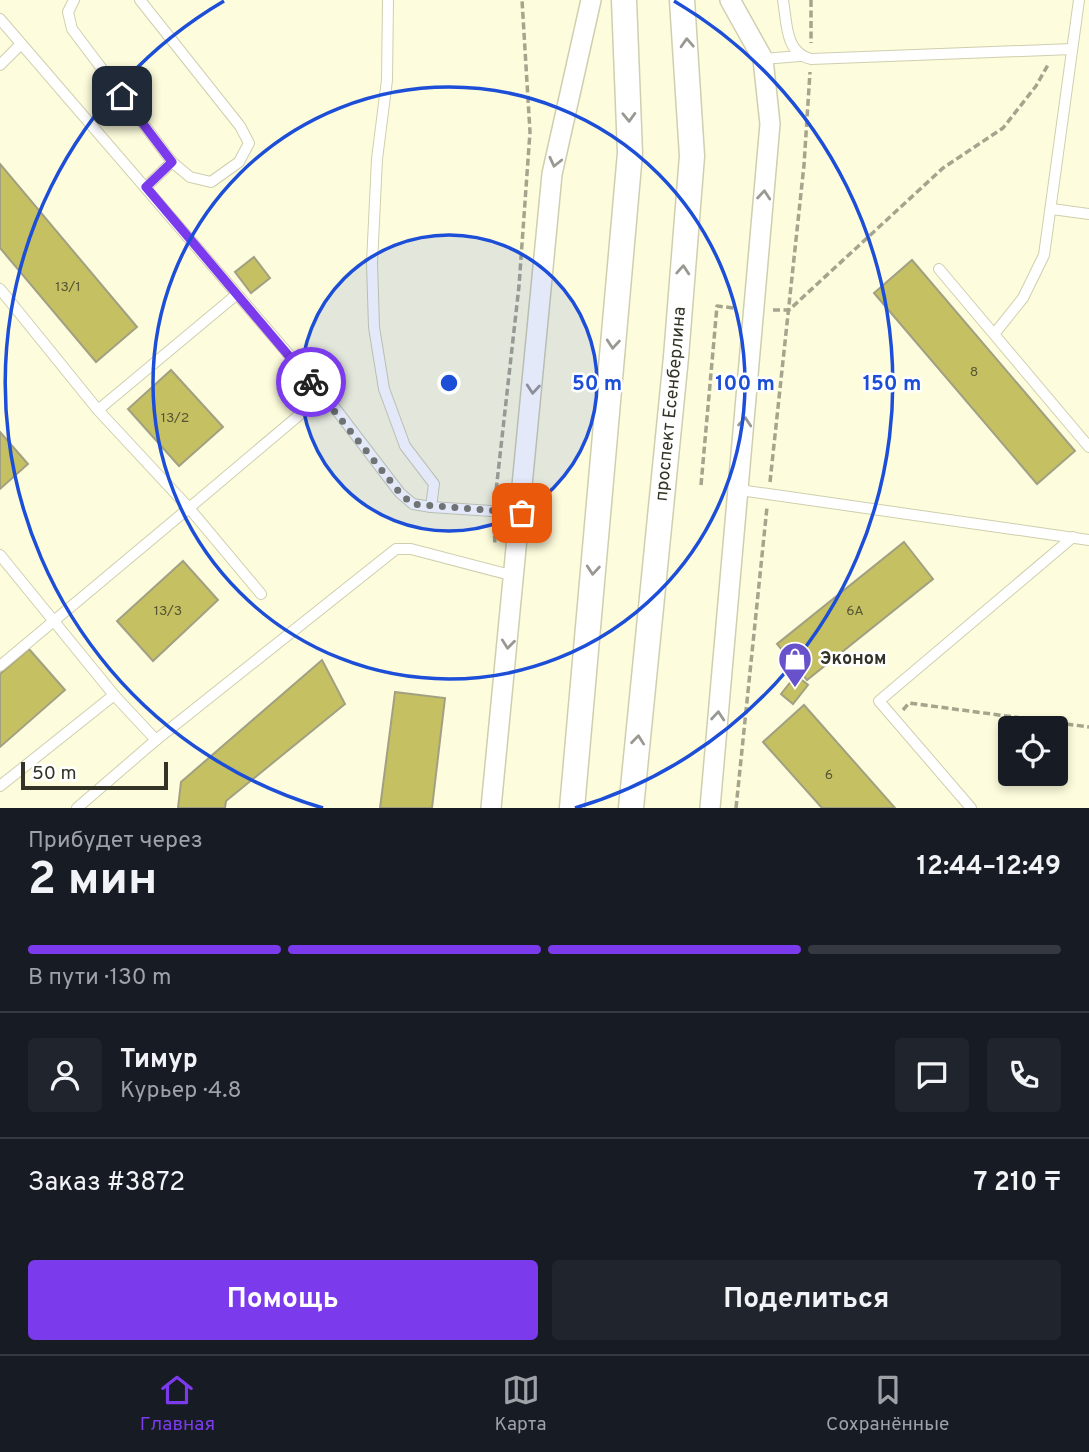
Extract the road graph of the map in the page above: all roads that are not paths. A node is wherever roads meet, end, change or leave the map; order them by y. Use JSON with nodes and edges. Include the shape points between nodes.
{"nodes":[{"id":1,"x":74,"y":0,"type":"edge"},
{"id":2,"x":140,"y":0,"type":"edge"},
{"id":3,"x":387,"y":0,"type":"edge"},
{"id":4,"x":591,"y":0,"type":"edge"},
{"id":5,"x":624,"y":0,"type":"edge"},
{"id":6,"x":682,"y":0,"type":"edge"},
{"id":7,"x":730,"y":0,"type":"edge"},
{"id":8,"x":783,"y":0,"type":"edge"},
{"id":9,"x":1079,"y":0,"type":"edge"},
{"id":10,"x":0,"y":19,"type":"edge"},
{"id":11,"x":1089,"y":20,"type":"edge"},
{"id":12,"x":1076,"y":25,"type":"junction"},
{"id":13,"x":21,"y":44,"type":"junction"},
{"id":14,"x":1072,"y":49,"type":"junction"},
{"id":15,"x":800,"y":56,"type":"junction"},
{"id":16,"x":763,"y":59,"type":"junction"},
{"id":17,"x":0,"y":65,"type":"edge"},
{"id":18,"x":172,"y":162,"type":"junction"},
{"id":19,"x":146,"y":187,"type":"junction"},
{"id":20,"x":1052,"y":209,"type":"junction"},
{"id":21,"x":1089,"y":214,"type":"edge"},
{"id":22,"x":939,"y":270,"type":"dead end"},
{"id":23,"x":0,"y":289,"type":"edge"},
{"id":24,"x":236,"y":295,"type":"junction"},
{"id":25,"x":995,"y":334,"type":"junction"},
{"id":26,"x":323,"y":395,"type":"junction"},
{"id":27,"x":98,"y":410,"type":"junction"},
{"id":28,"x":1089,"y":447,"type":"edge"},
{"id":29,"x":740,"y":490,"type":"junction"},
{"id":30,"x":431,"y":507,"type":"junction"},
{"id":31,"x":189,"y":508,"type":"junction"},
{"id":32,"x":522,"y":513,"type":"junction"},
{"id":33,"x":1073,"y":537,"type":"junction"},
{"id":34,"x":1089,"y":540,"type":"edge"},
{"id":35,"x":0,"y":555,"type":"edge"},
{"id":36,"x":505,"y":574,"type":"junction"},
{"id":37,"x":261,"y":594,"type":"dead end"},
{"id":38,"x":54,"y":621,"type":"junction"},
{"id":39,"x":0,"y":666,"type":"edge"},
{"id":40,"x":114,"y":695,"type":"junction"},
{"id":41,"x":156,"y":740,"type":"junction"},
{"id":42,"x":0,"y":786,"type":"edge"},
{"id":43,"x":77,"y":808,"type":"edge"},
{"id":44,"x":491,"y":808,"type":"edge"},
{"id":45,"x":572,"y":808,"type":"edge"},
{"id":46,"x":631,"y":808,"type":"edge"},
{"id":47,"x":710,"y":808,"type":"edge"},
{"id":48,"x":971,"y":808,"type":"edge"}],
"edges":[{"from":1,"to":18,"type":"lane","via":[[68,12],[72,29]]},
{"from":2,"to":18,"type":"lane","via":[[249,143],[239,162],[211,182],[190,177]]},
{"from":3,"to":30,"type":"lane","via":[[387,80],[377,159],[372,263],[374,327],[384,389],[405,446],[434,484]]},
{"from":4,"to":32,"type":"street","one_way":true,"via":[[552,174]]},
{"from":5,"to":45,"type":"street","one_way":true,"via":[[630,153]]},
{"from":46,"to":6,"type":"street","name":"проспект Есенберлина","one_way":true,"via":[[692,156]]},
{"from":7,"to":16,"type":"street"},
{"from":8,"to":15,"type":"lane","via":[[792,47]]},
{"from":9,"to":12,"type":"lane"},
{"from":10,"to":13,"type":"lane"},
{"from":11,"to":12,"type":"lane"},
{"from":12,"to":14,"type":"lane"},
{"from":13,"to":17,"type":"lane"},
{"from":13,"to":19,"type":"lane"},
{"from":14,"to":15,"type":"lane"},
{"from":14,"to":20,"type":"lane"},
{"from":15,"to":16,"type":"lane"},
{"from":29,"to":16,"type":"street","one_way":true,"via":[[770,124]]},
{"from":18,"to":19,"type":"lane"},
{"from":19,"to":24,"type":"lane"},
{"from":20,"to":21,"type":"lane"},
{"from":20,"to":25,"type":"lane","via":[[1038,271]]},
{"from":22,"to":25,"type":"lane"},
{"from":23,"to":27,"type":"lane"},
{"from":24,"to":26,"type":"lane"},
{"from":24,"to":27,"type":"lane"},
{"from":25,"to":28,"type":"lane"},
{"from":26,"to":30,"type":"lane","via":[[400,493],[412,504]]},
{"from":26,"to":31,"type":"lane"},
{"from":27,"to":31,"type":"lane"},
{"from":29,"to":33,"type":"lane"},
{"from":47,"to":29,"type":"street","one_way":true},
{"from":30,"to":32,"type":"lane"},
{"from":31,"to":37,"type":"lane"},
{"from":31,"to":38,"type":"lane"},
{"from":32,"to":36,"type":"street"},
{"from":33,"to":34,"type":"lane"},
{"from":33,"to":48,"type":"lane","via":[[878,701]]},
{"from":35,"to":38,"type":"lane"},
{"from":36,"to":41,"type":"lane","via":[[396,549]]},
{"from":36,"to":44,"type":"street","one_way":true},
{"from":38,"to":39,"type":"lane"},
{"from":38,"to":40,"type":"lane"},
{"from":40,"to":41,"type":"lane"},
{"from":40,"to":42,"type":"lane"},
{"from":41,"to":43,"type":"lane"}]}
